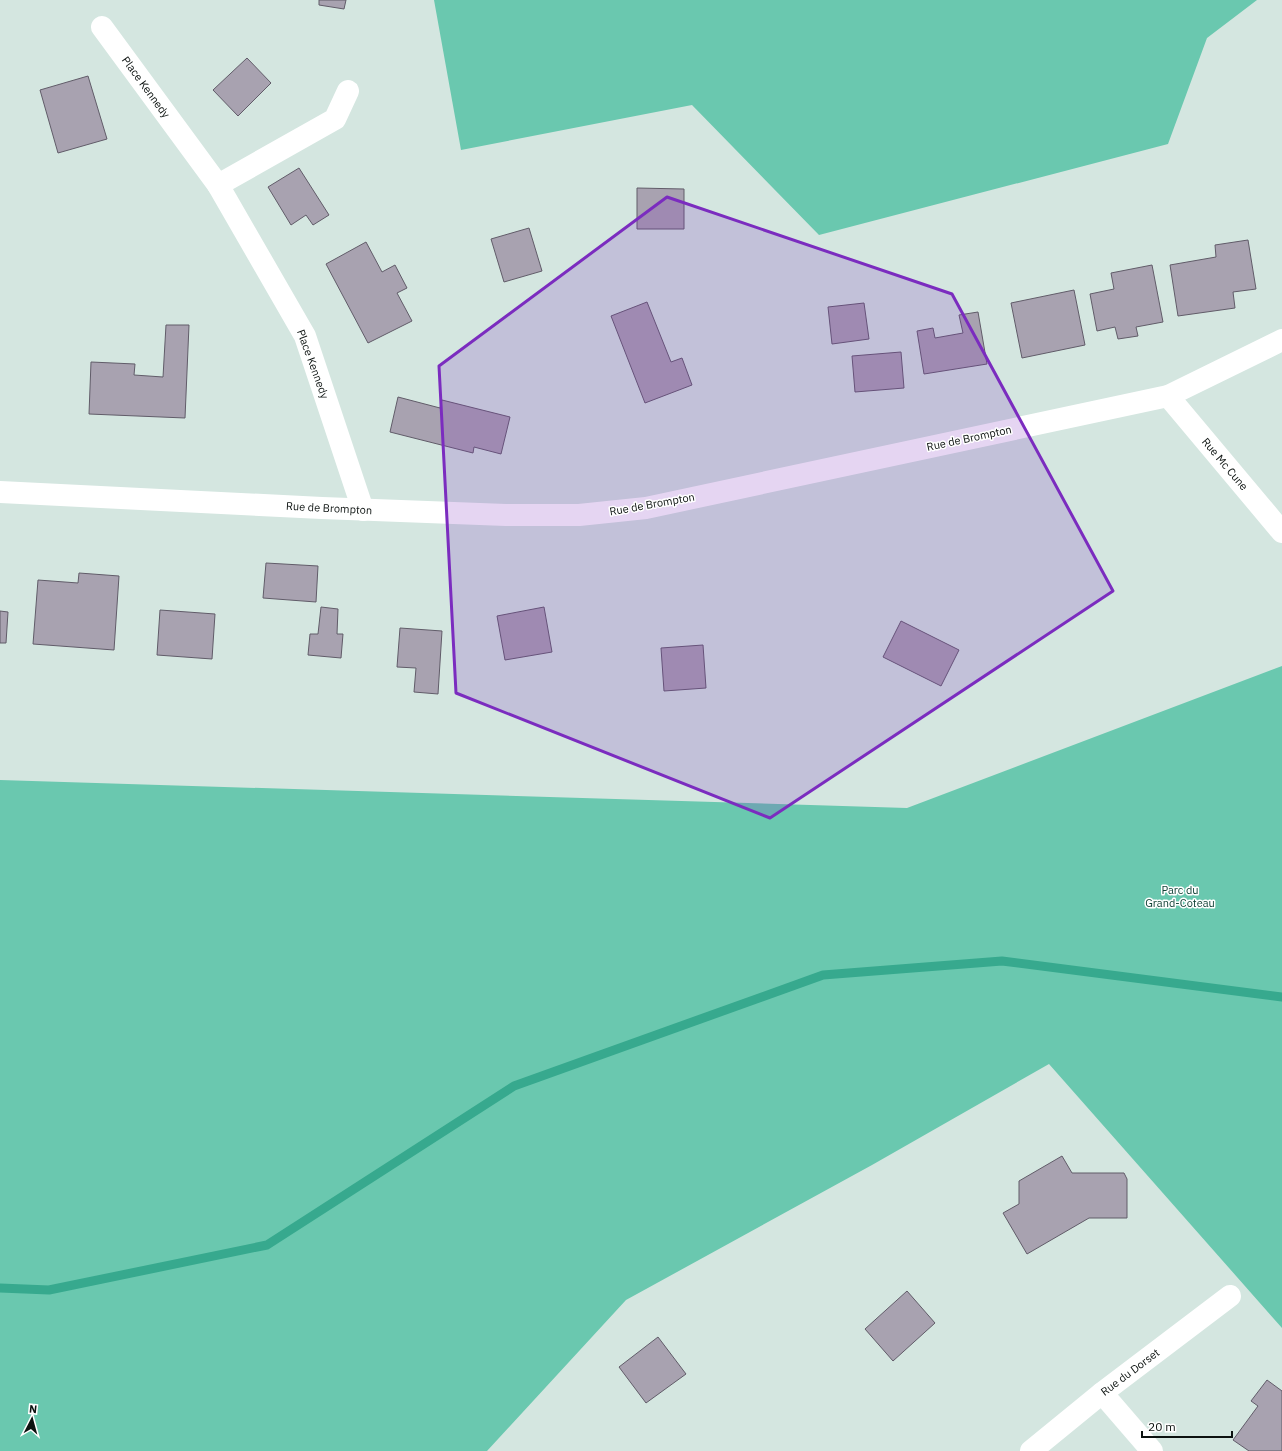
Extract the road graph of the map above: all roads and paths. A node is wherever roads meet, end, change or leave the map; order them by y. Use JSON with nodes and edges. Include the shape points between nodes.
{"nodes":[{"id":1,"x":102,"y":27,"type":"dead end"},
{"id":2,"x":348,"y":91,"type":"dead end"},
{"id":3,"x":218,"y":185,"type":"junction"},
{"id":4,"x":1282,"y":340,"type":"edge"},
{"id":5,"x":1168,"y":396,"type":"junction"},
{"id":6,"x":0,"y":492,"type":"edge"},
{"id":7,"x":363,"y":510,"type":"junction"},
{"id":8,"x":1282,"y":532,"type":"edge"},
{"id":9,"x":1230,"y":1296,"type":"dead end"},
{"id":10,"x":1102,"y":1393,"type":"junction"},
{"id":11,"x":1031,"y":1451,"type":"edge"},
{"id":12,"x":1152,"y":1451,"type":"edge"}],
"edges":[{"from":1,"to":3,"type":"street","name":"Place Kennedy"},
{"from":2,"to":3,"type":"street","via":[[335,119]]},
{"from":3,"to":7,"type":"street","name":"Place Kennedy","via":[[305,336]]},
{"from":4,"to":5,"type":"street","name":"Rue de Brompton"},
{"from":5,"to":7,"type":"street","name":"Rue de Brompton","via":[[646,508],[579,515]]},
{"from":5,"to":8,"type":"street","name":"Rue Mc Cune"},
{"from":6,"to":7,"type":"street","name":"Rue de Brompton"},
{"from":9,"to":10,"type":"street","name":"Rue du Dorset"},
{"from":10,"to":11,"type":"street","name":"Rue du Dorset"},
{"from":10,"to":12,"type":"street"}]}
